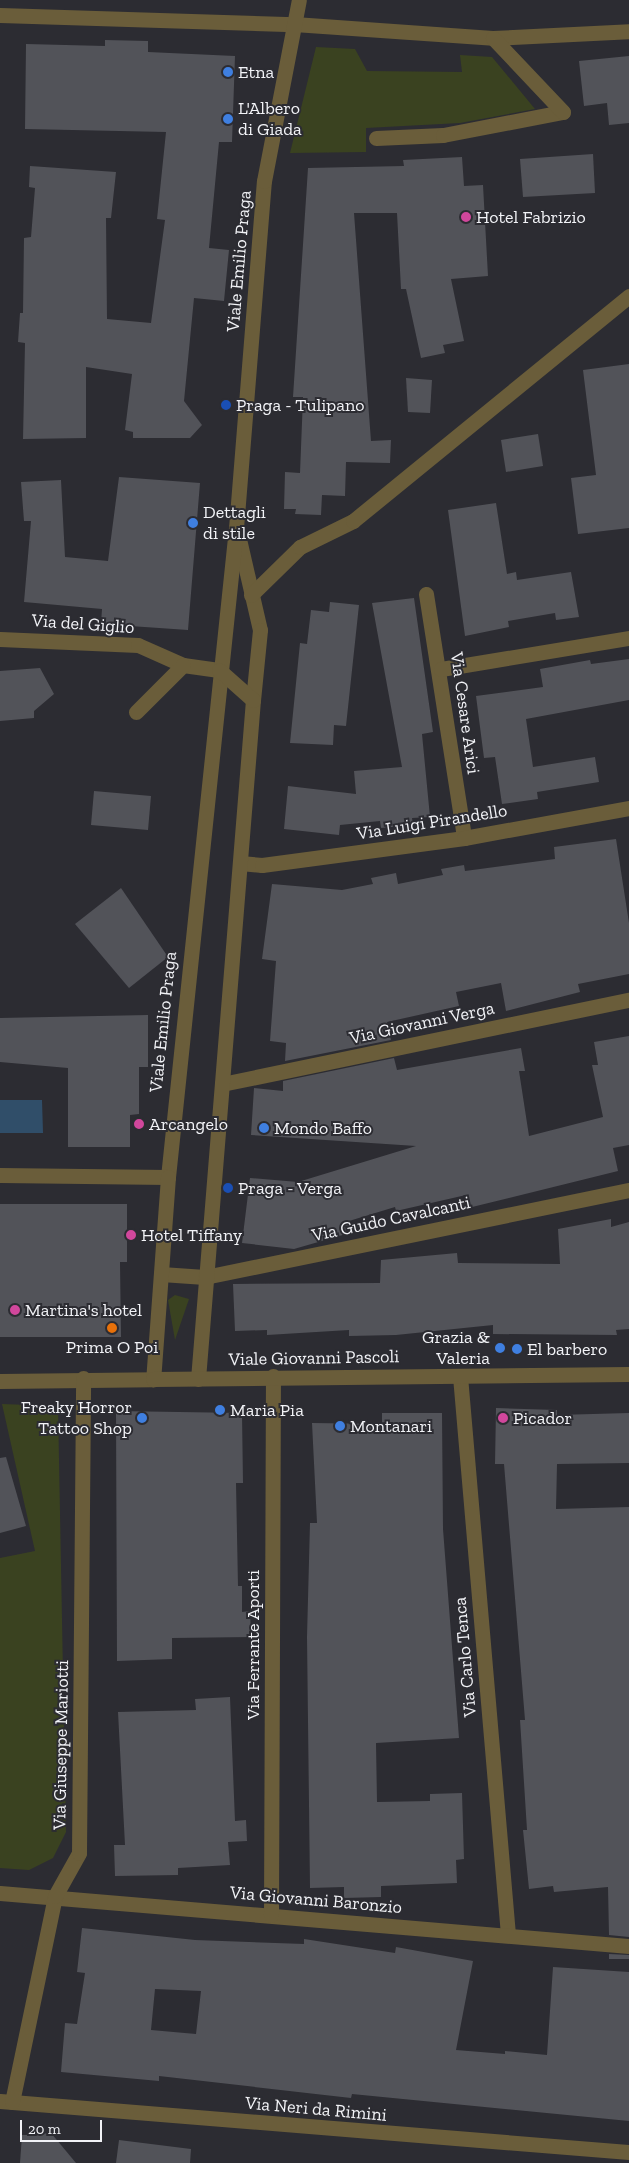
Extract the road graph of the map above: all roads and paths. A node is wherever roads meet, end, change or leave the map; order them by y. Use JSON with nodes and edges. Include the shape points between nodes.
{"nodes":[{"id":1,"x":299,"y":0,"type":"edge"},
{"id":2,"x":0,"y":14,"type":"edge"},
{"id":3,"x":294,"y":24,"type":"junction"},
{"id":4,"x":629,"y":31,"type":"edge"},
{"id":5,"x":492,"y":38,"type":"junction"},
{"id":6,"x":376,"y":138,"type":"dead end"},
{"id":7,"x":629,"y":296,"type":"edge"},
{"id":8,"x":236,"y":528,"type":"junction"},
{"id":9,"x":426,"y":594,"type":"dead end"},
{"id":10,"x":251,"y":595,"type":"junction"},
{"id":11,"x":629,"y":638,"type":"edge"},
{"id":12,"x":0,"y":639,"type":"edge"},
{"id":13,"x":183,"y":665,"type":"junction"},
{"id":14,"x":441,"y":669,"type":"junction"},
{"id":15,"x":219,"y":670,"type":"junction"},
{"id":16,"x":253,"y":700,"type":"junction"},
{"id":17,"x":136,"y":712,"type":"dead end"},
{"id":18,"x":629,"y":808,"type":"edge"},
{"id":19,"x":464,"y":838,"type":"junction"},
{"id":20,"x":240,"y":863,"type":"junction"},
{"id":21,"x":629,"y":1000,"type":"edge"},
{"id":22,"x":222,"y":1084,"type":"junction"},
{"id":23,"x":0,"y":1176,"type":"edge"},
{"id":24,"x":168,"y":1177,"type":"junction"},
{"id":25,"x":629,"y":1190,"type":"edge"},
{"id":26,"x":161,"y":1274,"type":"junction"},
{"id":27,"x":205,"y":1277,"type":"junction"},
{"id":28,"x":629,"y":1374,"type":"edge"},
{"id":29,"x":273,"y":1376,"type":"junction"},
{"id":30,"x":460,"y":1376,"type":"junction"},
{"id":31,"x":83,"y":1378,"type":"junction"},
{"id":32,"x":153,"y":1379,"type":"junction"},
{"id":33,"x":198,"y":1379,"type":"junction"},
{"id":34,"x":0,"y":1381,"type":"edge"},
{"id":35,"x":0,"y":1893,"type":"edge"},
{"id":36,"x":55,"y":1896,"type":"junction"},
{"id":37,"x":271,"y":1915,"type":"junction"},
{"id":38,"x":508,"y":1935,"type":"junction"},
{"id":39,"x":629,"y":1946,"type":"edge"},
{"id":40,"x":6,"y":2102,"type":"edge"},
{"id":41,"x":629,"y":2152,"type":"edge"}],
"edges":[{"from":1,"to":3,"type":"street","name":"Viale Emilio Praga"},
{"from":2,"to":3,"type":"street"},
{"from":3,"to":5,"type":"street"},
{"from":3,"to":8,"type":"street","name":"Viale Emilio Praga","via":[[264,181]]},
{"from":4,"to":5,"type":"street"},
{"from":5,"to":6,"type":"street","via":[[563,112],[444,135]]},
{"from":7,"to":10,"type":"street","via":[[353,522],[300,547]]},
{"from":8,"to":10,"type":"street","name":"Viale Emilio Praga"},
{"from":8,"to":15,"type":"street","name":"Viale Emilio Praga"},
{"from":9,"to":14,"type":"street","name":"Via Cesare Arici"},
{"from":10,"to":16,"type":"street","name":"Viale Emilio Praga","via":[[260,630]]},
{"from":11,"to":14,"type":"street"},
{"from":12,"to":13,"type":"street","name":"Via del Giglio","via":[[138,645]]},
{"from":13,"to":15,"type":"street","name":"Via del Giglio"},
{"from":13,"to":17,"type":"street"},
{"from":14,"to":19,"type":"street","name":"Via Cesare Arici"},
{"from":15,"to":16,"type":"street"},
{"from":15,"to":24,"type":"street","name":"Viale Emilio Praga"},
{"from":16,"to":20,"type":"street","name":"Viale Emilio Praga"},
{"from":18,"to":19,"type":"street","name":"Via Luigi Pirandello"},
{"from":19,"to":20,"type":"street","name":"Via Luigi Pirandello","via":[[262,865]]},
{"from":20,"to":22,"type":"street","name":"Viale Emilio Praga"},
{"from":21,"to":22,"type":"street","name":"Via Giovanni Verga"},
{"from":22,"to":27,"type":"street","name":"Viale Emilio Praga"},
{"from":23,"to":24,"type":"street"},
{"from":24,"to":26,"type":"street","name":"Viale Emilio Praga"},
{"from":25,"to":27,"type":"street","name":"Via Guido Cavalcanti"},
{"from":26,"to":27,"type":"street","name":"Via Guido Cavalcanti"},
{"from":26,"to":32,"type":"street","name":"Viale Emilio Praga"},
{"from":27,"to":33,"type":"street","name":"Viale Emilio Praga"},
{"from":28,"to":30,"type":"street","name":"Viale Giovanni Pascoli"},
{"from":29,"to":30,"type":"street","name":"Viale Giovanni Pascoli"},
{"from":29,"to":33,"type":"street","name":"Viale Giovanni Pascoli"},
{"from":29,"to":37,"type":"street","name":"Via Ferrante Aporti"},
{"from":30,"to":38,"type":"street","name":"Via Carlo Tenca"},
{"from":31,"to":32,"type":"street","name":"Viale Giovanni Pascoli"},
{"from":31,"to":34,"type":"street","name":"Viale Giovanni Pascoli"},
{"from":31,"to":36,"type":"street","name":"Via Giuseppe Mariotti","via":[[78,1853]]},
{"from":32,"to":33,"type":"street","name":"Viale Giovanni Pascoli"},
{"from":35,"to":36,"type":"street","name":"Via Giovanni Baronzio"},
{"from":36,"to":37,"type":"street","name":"Via Giovanni Baronzio"},
{"from":36,"to":40,"type":"street","name":"Via Giuseppe Mariotti"},
{"from":37,"to":38,"type":"street","name":"Via Giovanni Baronzio"},
{"from":38,"to":39,"type":"street","name":"Via Giovanni Baronzio"},
{"from":40,"to":41,"type":"street","name":"Via Neri da Rimini"}]}
